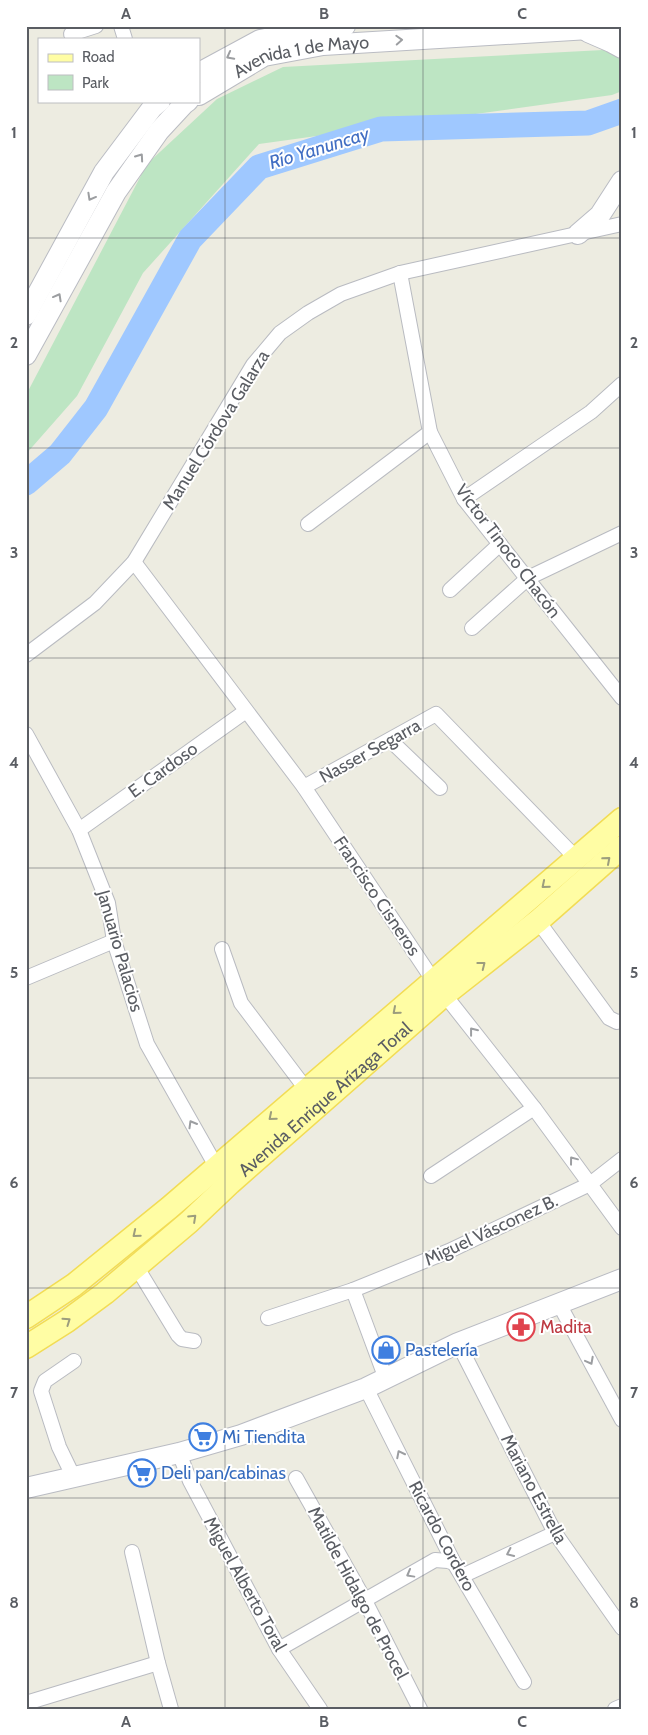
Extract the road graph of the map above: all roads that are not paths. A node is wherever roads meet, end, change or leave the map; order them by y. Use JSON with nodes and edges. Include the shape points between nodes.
{"nodes":[{"id":1,"x":96,"y":26,"type":"edge"},
{"id":2,"x":121,"y":26,"type":"edge"},
{"id":3,"x":345,"y":26,"type":"edge"},
{"id":4,"x":622,"y":27,"type":"edge"},
{"id":5,"x":582,"y":29,"type":"junction"},
{"id":6,"x":71,"y":34,"type":"dead end"},
{"id":7,"x":126,"y":38,"type":"edge"},
{"id":8,"x":260,"y":41,"type":"edge"},
{"id":9,"x":622,"y":48,"type":"edge"},
{"id":10,"x":200,"y":72,"type":"edge"},
{"id":11,"x":200,"y":94,"type":"edge"},
{"id":12,"x":187,"y":102,"type":"edge"},
{"id":13,"x":154,"y":104,"type":"edge"},
{"id":14,"x":622,"y":182,"type":"edge"},
{"id":15,"x":622,"y":224,"type":"edge"},
{"id":16,"x":578,"y":234,"type":"junction"},
{"id":17,"x":400,"y":273,"type":"junction"},
{"id":18,"x":31,"y":321,"type":"edge"},
{"id":19,"x":26,"y":355,"type":"edge"},
{"id":20,"x":622,"y":384,"type":"edge"},
{"id":21,"x":430,"y":432,"type":"junction"},
{"id":22,"x":464,"y":498,"type":"junction"},
{"id":23,"x":308,"y":524,"type":"dead end"},
{"id":24,"x":622,"y":533,"type":"edge"},
{"id":25,"x":500,"y":544,"type":"junction"},
{"id":26,"x":134,"y":562,"type":"junction"},
{"id":27,"x":528,"y":578,"type":"junction"},
{"id":28,"x":450,"y":590,"type":"dead end"},
{"id":29,"x":472,"y":628,"type":"dead end"},
{"id":30,"x":26,"y":655,"type":"edge"},
{"id":31,"x":622,"y":698,"type":"edge"},
{"id":32,"x":246,"y":711,"type":"junction"},
{"id":33,"x":26,"y":734,"type":"edge"},
{"id":34,"x":390,"y":740,"type":"junction"},
{"id":35,"x":304,"y":787,"type":"junction"},
{"id":36,"x":440,"y":788,"type":"dead end"},
{"id":37,"x":622,"y":819,"type":"edge"},
{"id":38,"x":79,"y":830,"type":"junction"},
{"id":39,"x":622,"y":848,"type":"edge"},
{"id":40,"x":576,"y":858,"type":"junction"},
{"id":41,"x":538,"y":921,"type":"junction"},
{"id":42,"x":114,"y":941,"type":"junction"},
{"id":43,"x":222,"y":949,"type":"dead end"},
{"id":44,"x":26,"y":978,"type":"edge"},
{"id":45,"x":439,"y":987,"type":"junction"},
{"id":46,"x":622,"y":1021,"type":"edge"},
{"id":47,"x":306,"y":1089,"type":"junction"},
{"id":48,"x":534,"y":1108,"type":"junction"},
{"id":49,"x":622,"y":1158,"type":"edge"},
{"id":50,"x":216,"y":1166,"type":"junction"},
{"id":51,"x":431,"y":1176,"type":"dead end"},
{"id":52,"x":590,"y":1184,"type":"junction"},
{"id":53,"x":622,"y":1228,"type":"edge"},
{"id":54,"x":136,"y":1266,"type":"junction"},
{"id":55,"x":622,"y":1279,"type":"edge"},
{"id":56,"x":353,"y":1290,"type":"junction"},
{"id":57,"x":558,"y":1302,"type":"junction"},
{"id":58,"x":26,"y":1316,"type":"edge"},
{"id":59,"x":268,"y":1318,"type":"dead end"},
{"id":60,"x":194,"y":1341,"type":"dead end"},
{"id":61,"x":458,"y":1343,"type":"junction"},
{"id":62,"x":26,"y":1347,"type":"edge"},
{"id":63,"x":74,"y":1361,"type":"dead end"},
{"id":64,"x":386,"y":1379,"type":"junction"},
{"id":65,"x":366,"y":1388,"type":"junction"},
{"id":66,"x":622,"y":1420,"type":"edge"},
{"id":67,"x":179,"y":1453,"type":"junction"},
{"id":68,"x":74,"y":1478,"type":"junction"},
{"id":69,"x":296,"y":1478,"type":"dead end"},
{"id":70,"x":26,"y":1488,"type":"edge"},
{"id":71,"x":555,"y":1533,"type":"junction"},
{"id":72,"x":132,"y":1552,"type":"dead end"},
{"id":73,"x":454,"y":1563,"type":"junction"},
{"id":74,"x":462,"y":1576,"type":"junction"},
{"id":75,"x":364,"y":1599,"type":"junction"},
{"id":76,"x":622,"y":1628,"type":"edge"},
{"id":77,"x":279,"y":1649,"type":"junction"},
{"id":78,"x":158,"y":1663,"type":"junction"},
{"id":79,"x":524,"y":1682,"type":"dead end"},
{"id":80,"x":26,"y":1703,"type":"edge"},
{"id":81,"x":622,"y":1706,"type":"edge"},
{"id":82,"x":172,"y":1709,"type":"edge"},
{"id":83,"x":320,"y":1709,"type":"edge"},
{"id":84,"x":420,"y":1709,"type":"edge"},
{"id":85,"x":615,"y":1709,"type":"edge"}],
"edges":[{"from":1,"to":6,"type":"street"},
{"from":2,"to":7,"type":"street"},
{"from":3,"to":8,"type":"main road","name":"Avenida 1 de Mayo"},
{"from":4,"to":5,"type":"main road","name":"Avenida 1 de Mayo"},
{"from":8,"to":5,"type":"main road","name":"Avenida 1 de Mayo","one_way":true,"via":[[323,45]]},
{"from":5,"to":9,"type":"main road"},
{"from":8,"to":10,"type":"main road","name":"Avenida 1 de Mayo","one_way":true},
{"from":8,"to":11,"type":"main road","name":"Avenida 1 de Mayo"},
{"from":18,"to":12,"type":"main road","one_way":true,"via":[[116,192],[159,132]]},
{"from":13,"to":18,"type":"main road","one_way":true,"via":[[104,172]]},
{"from":14,"to":16,"type":"main road","via":[[600,215]]},
{"from":15,"to":16,"type":"street","name":"Manuel Córdova Galarza"},
{"from":16,"to":17,"type":"street","name":"Manuel Córdova Galarza"},
{"from":17,"to":21,"type":"street","name":"Víctor Tinoco Chacón"},
{"from":17,"to":26,"type":"street","name":"Manuel Córdova Galarza","via":[[341,294],[280,333],[253,365]]},
{"from":18,"to":19,"type":"main road"},
{"from":20,"to":22,"type":"street","via":[[591,412]]},
{"from":21,"to":22,"type":"street","name":"Víctor Tinoco Chacón"},
{"from":21,"to":23,"type":"street"},
{"from":22,"to":25,"type":"street","name":"Víctor Tinoco Chacón"},
{"from":24,"to":27,"type":"street"},
{"from":25,"to":27,"type":"street","name":"Víctor Tinoco Chacón"},
{"from":25,"to":28,"type":"street"},
{"from":26,"to":30,"type":"street","name":"Manuel Córdova Galarza","via":[[95,603]]},
{"from":26,"to":32,"type":"street","name":"Francisco Cisneros"},
{"from":27,"to":29,"type":"street"},
{"from":27,"to":31,"type":"street","name":"Víctor Tinoco Chacón"},
{"from":32,"to":35,"type":"street","name":"Francisco Cisneros"},
{"from":32,"to":38,"type":"street","name":"E. Cardoso"},
{"from":33,"to":38,"type":"street","name":"Januario Palacios"},
{"from":34,"to":35,"type":"street","name":"Nasser Segarra"},
{"from":34,"to":36,"type":"street"},
{"from":34,"to":40,"type":"street","name":"Nasser Segarra","via":[[436,714]]},
{"from":35,"to":45,"type":"street","name":"Francisco Cisneros"},
{"from":37,"to":40,"type":"main road","name":"Avenida Enrique Arízaga Toral"},
{"from":38,"to":42,"type":"street","name":"Januario Palacios","via":[[108,903]]},
{"from":41,"to":39,"type":"main road","name":"Avenida Enrique Arízaga Toral","one_way":true},
{"from":40,"to":45,"type":"main road","name":"Avenida Enrique Arízaga Toral","one_way":true},
{"from":45,"to":41,"type":"main road","name":"Avenida Enrique Arízaga Toral","one_way":true},
{"from":41,"to":46,"type":"street","via":[[609,1018]]},
{"from":42,"to":44,"type":"street"},
{"from":50,"to":42,"type":"street","name":"Januario Palacios","one_way":true,"via":[[147,1044]]},
{"from":43,"to":47,"type":"street","via":[[241,1003]]},
{"from":45,"to":47,"type":"main road","name":"Avenida Enrique Arízaga Toral","one_way":true},
{"from":48,"to":45,"type":"street","name":"Francisco Cisneros","one_way":true},
{"from":54,"to":45,"type":"main road","name":"Avenida Enrique Arízaga Toral","one_way":true,"via":[[189,1222]]},
{"from":47,"to":50,"type":"main road","name":"Avenida Enrique Arízaga Toral","one_way":true},
{"from":48,"to":51,"type":"street"},
{"from":52,"to":48,"type":"street","name":"Francisco Cisneros","one_way":true},
{"from":49,"to":52,"type":"street","name":"Miguel Vásconez B."},
{"from":50,"to":58,"type":"main road","name":"Avenida Enrique Arízaga Toral","one_way":true,"via":[[74,1285]]},
{"from":52,"to":53,"type":"street","name":"Francisco Cisneros"},
{"from":52,"to":56,"type":"street","name":"Miguel Vásconez B.","via":[[450,1252]]},
{"from":54,"to":60,"type":"street","via":[[178,1335]]},
{"from":62,"to":54,"type":"main road","name":"Avenida Enrique Arízaga Toral","one_way":true,"via":[[67,1321]]},
{"from":55,"to":57,"type":"main road"},
{"from":56,"to":59,"type":"street","name":"Miguel Vásconez B."},
{"from":56,"to":64,"type":"street"},
{"from":57,"to":61,"type":"main road"},
{"from":57,"to":66,"type":"street","one_way":true},
{"from":61,"to":64,"type":"main road"},
{"from":61,"to":71,"type":"street","name":"Mariano Estrella"},
{"from":63,"to":68,"type":"street","via":[[45,1381],[41,1391],[59,1447]]},
{"from":64,"to":65,"type":"main road"},
{"from":65,"to":67,"type":"main road","via":[[240,1435]]},
{"from":73,"to":65,"type":"street","name":"Ricardo Cordero","one_way":true},
{"from":67,"to":68,"type":"main road"},
{"from":67,"to":77,"type":"street","name":"Miguel Alberto Toral","via":[[190,1481]]},
{"from":68,"to":70,"type":"main road"},
{"from":69,"to":75,"type":"street","name":"Matilde Hidalgo de Procel"},
{"from":71,"to":74,"type":"street","one_way":true},
{"from":71,"to":76,"type":"street","name":"Mariano Estrella"},
{"from":72,"to":78,"type":"street"},
{"from":73,"to":74,"type":"street","name":"Ricardo Cordero"},
{"from":73,"to":75,"type":"street","one_way":true,"via":[[436,1560]]},
{"from":74,"to":79,"type":"street","name":"Ricardo Cordero"},
{"from":75,"to":77,"type":"street"},
{"from":75,"to":84,"type":"street","name":"Matilde Hidalgo de Procel"},
{"from":77,"to":83,"type":"street","name":"Miguel Alberto Toral"},
{"from":78,"to":80,"type":"street"},
{"from":78,"to":82,"type":"street"},
{"from":81,"to":85,"type":"street"}]}
